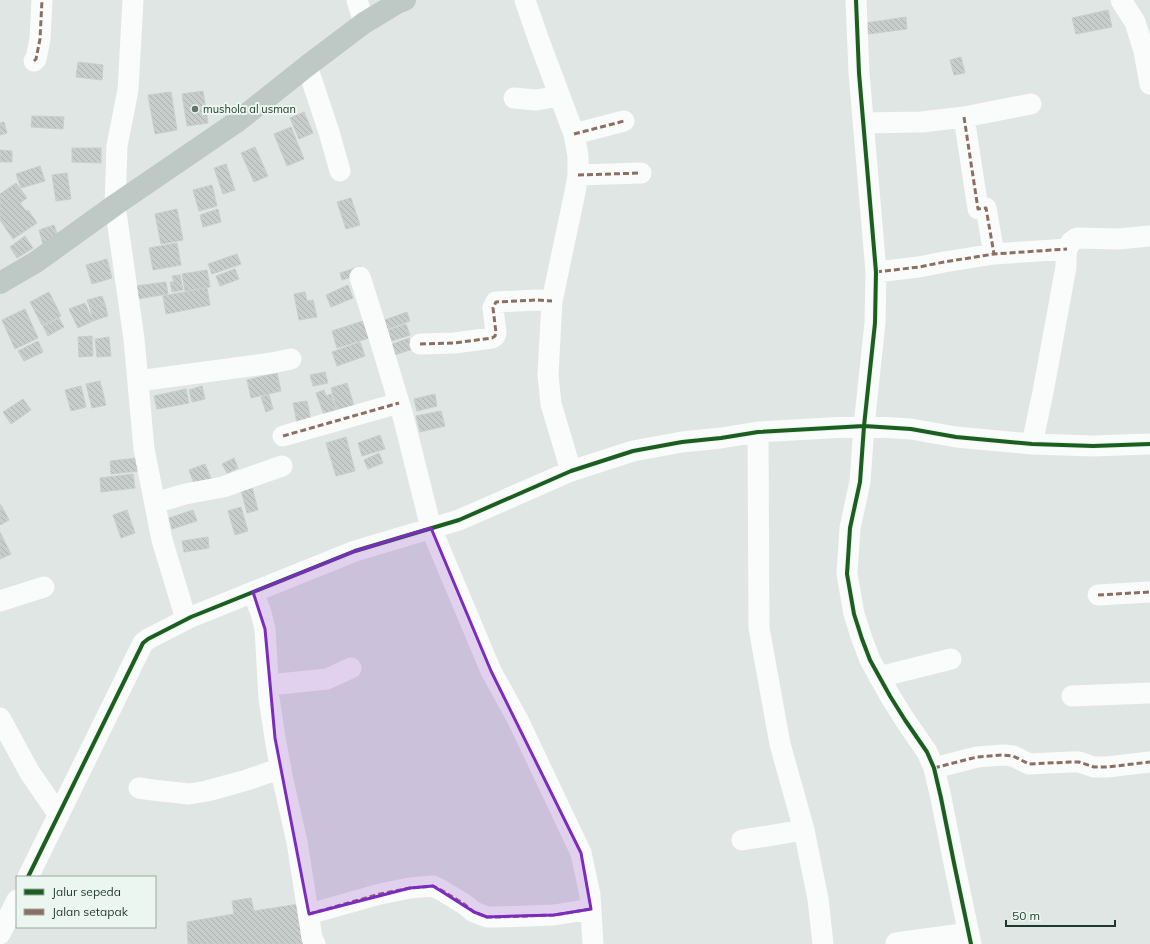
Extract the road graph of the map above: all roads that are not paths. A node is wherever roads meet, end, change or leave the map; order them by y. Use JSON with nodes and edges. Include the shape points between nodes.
{"nodes":[{"id":1,"x":42,"y":0,"type":"edge"},
{"id":2,"x":133,"y":0,"type":"edge"},
{"id":3,"x":357,"y":0,"type":"edge"},
{"id":4,"x":405,"y":0,"type":"edge"},
{"id":5,"x":526,"y":0,"type":"edge"},
{"id":6,"x":856,"y":0,"type":"edge"},
{"id":7,"x":1121,"y":0,"type":"edge"},
{"id":8,"x":1143,"y":21,"type":"edge"},
{"id":9,"x":364,"y":23,"type":"junction"},
{"id":10,"x":34,"y":61,"type":"dead end"},
{"id":11,"x":306,"y":66,"type":"junction"},
{"id":12,"x":1150,"y":84,"type":"edge"},
{"id":13,"x":559,"y":96,"type":"junction"},
{"id":14,"x":514,"y":98,"type":"dead end"},
{"id":15,"x":1031,"y":104,"type":"dead end"},
{"id":16,"x":964,"y":117,"type":"junction"},
{"id":17,"x":624,"y":121,"type":"dead end"},
{"id":18,"x":864,"y":124,"type":"junction"},
{"id":19,"x":574,"y":134,"type":"junction"},
{"id":20,"x":340,"y":171,"type":"dead end"},
{"id":21,"x":641,"y":173,"type":"dead end"},
{"id":22,"x":578,"y":175,"type":"junction"},
{"id":23,"x":115,"y":205,"type":"junction"},
{"id":24,"x":1150,"y":236,"type":"edge"},
{"id":25,"x":1067,"y":249,"type":"junction"},
{"id":26,"x":994,"y":254,"type":"junction"},
{"id":27,"x":876,"y":272,"type":"junction"},
{"id":28,"x":360,"y":277,"type":"dead end"},
{"id":29,"x":0,"y":283,"type":"edge"},
{"id":30,"x":552,"y":301,"type":"junction"},
{"id":31,"x":420,"y":344,"type":"dead end"},
{"id":32,"x":292,"y":359,"type":"dead end"},
{"id":33,"x":138,"y":381,"type":"junction"},
{"id":34,"x":399,"y":403,"type":"junction"},
{"id":35,"x":864,"y":426,"type":"junction"},
{"id":36,"x":758,"y":432,"type":"junction"},
{"id":37,"x":283,"y":436,"type":"dead end"},
{"id":38,"x":1032,"y":444,"type":"junction"},
{"id":39,"x":1150,"y":444,"type":"edge"},
{"id":40,"x":282,"y":466,"type":"dead end"},
{"id":41,"x":571,"y":471,"type":"junction"},
{"id":42,"x":155,"y":503,"type":"junction"},
{"id":43,"x":431,"y":528,"type":"junction"},
{"id":44,"x":44,"y":587,"type":"dead end"},
{"id":45,"x":253,"y":592,"type":"junction"},
{"id":46,"x":1150,"y":592,"type":"edge"},
{"id":47,"x":1098,"y":595,"type":"dead end"},
{"id":48,"x":0,"y":600,"type":"edge"},
{"id":49,"x":186,"y":619,"type":"junction"},
{"id":50,"x":951,"y":658,"type":"dead end"},
{"id":51,"x":352,"y":668,"type":"dead end"},
{"id":52,"x":879,"y":677,"type":"junction"},
{"id":53,"x":269,"y":686,"type":"junction"},
{"id":54,"x":1150,"y":693,"type":"edge"},
{"id":55,"x":1072,"y":696,"type":"dead end"},
{"id":56,"x":0,"y":718,"type":"edge"},
{"id":57,"x":8,"y":751,"type":"edge"},
{"id":58,"x":1150,"y":762,"type":"edge"},
{"id":59,"x":280,"y":768,"type":"junction"},
{"id":60,"x":934,"y":768,"type":"junction"},
{"id":61,"x":139,"y":788,"type":"dead end"},
{"id":62,"x":58,"y":816,"type":"junction"},
{"id":63,"x":804,"y":830,"type":"junction"},
{"id":64,"x":742,"y":840,"type":"dead end"},
{"id":65,"x":28,"y":876,"type":"edge"},
{"id":66,"x":16,"y":902,"type":"edge"},
{"id":67,"x":591,"y":909,"type":"junction"},
{"id":68,"x":309,"y":914,"type":"junction"},
{"id":69,"x":0,"y":934,"type":"edge"},
{"id":70,"x":970,"y":939,"type":"edge"},
{"id":71,"x":896,"y":943,"type":"dead end"},
{"id":72,"x":315,"y":944,"type":"edge"},
{"id":73,"x":593,"y":944,"type":"edge"},
{"id":74,"x":823,"y":944,"type":"edge"}],
"edges":[{"from":1,"to":10,"type":"street","via":[[40,39]]},
{"from":2,"to":23,"type":"street","via":[[128,90],[117,146]]},
{"from":3,"to":9,"type":"street"},
{"from":4,"to":9,"type":"main road"},
{"from":5,"to":13,"type":"street"},
{"from":6,"to":18,"type":"street"},
{"from":7,"to":8,"type":"street"},
{"from":8,"to":12,"type":"street","via":[[1144,51]]},
{"from":9,"to":11,"type":"main road"},
{"from":11,"to":20,"type":"street"},
{"from":11,"to":23,"type":"main road","via":[[238,121]]},
{"from":13,"to":14,"type":"street","via":[[536,100]]},
{"from":13,"to":19,"type":"street"},
{"from":15,"to":16,"type":"street"},
{"from":16,"to":18,"type":"street","via":[[922,122]]},
{"from":16,"to":26,"type":"street","via":[[978,209],[986,208]]},
{"from":17,"to":19,"type":"street"},
{"from":18,"to":27,"type":"street"},
{"from":19,"to":22,"type":"street"},
{"from":21,"to":22,"type":"street"},
{"from":22,"to":30,"type":"street"},
{"from":23,"to":29,"type":"main road","via":[[36,262]]},
{"from":23,"to":33,"type":"street"},
{"from":24,"to":25,"type":"street","via":[[1118,239],[1077,238]]},
{"from":25,"to":26,"type":"street"},
{"from":25,"to":38,"type":"street","via":[[1044,392]]},
{"from":26,"to":27,"type":"street"},
{"from":27,"to":35,"type":"street","via":[[875,323]]},
{"from":28,"to":34,"type":"street"},
{"from":30,"to":31,"type":"street","via":[[496,302],[493,308],[496,333],[492,338]]},
{"from":30,"to":41,"type":"street","via":[[548,375],[551,404]]},
{"from":32,"to":33,"type":"street"},
{"from":33,"to":42,"type":"street","via":[[144,449]]},
{"from":34,"to":37,"type":"street"},
{"from":34,"to":43,"type":"street"},
{"from":35,"to":36,"type":"street"},
{"from":35,"to":38,"type":"street","via":[[911,429],[956,437]]},
{"from":35,"to":52,"type":"street","via":[[860,482],[850,528],[848,574],[854,614],[862,640]]},
{"from":36,"to":41,"type":"street","via":[[633,451]]},
{"from":36,"to":63,"type":"street","via":[[759,628],[780,744]]},
{"from":38,"to":39,"type":"street"},
{"from":40,"to":42,"type":"street","via":[[223,487]]},
{"from":41,"to":43,"type":"street","via":[[459,520]]},
{"from":42,"to":49,"type":"street","via":[[162,540]]},
{"from":43,"to":45,"type":"street","via":[[355,551]]},
{"from":43,"to":67,"type":"street","via":[[491,671],[518,720],[581,853]]},
{"from":44,"to":48,"type":"street"},
{"from":45,"to":49,"type":"street"},
{"from":45,"to":53,"type":"street","via":[[262,613],[265,629]]},
{"from":46,"to":47,"type":"street"},
{"from":49,"to":62,"type":"street","via":[[143,643]]},
{"from":50,"to":52,"type":"street"},
{"from":51,"to":53,"type":"street","via":[[327,679]]},
{"from":52,"to":60,"type":"street","via":[[927,752]]},
{"from":53,"to":59,"type":"street"},
{"from":54,"to":55,"type":"street"},
{"from":56,"to":57,"type":"street"},
{"from":57,"to":62,"type":"street","via":[[30,773]]},
{"from":58,"to":60,"type":"street","via":[[1107,767],[1094,767],[1079,762],[1029,764],[1013,756],[1003,755],[977,757]]},
{"from":59,"to":61,"type":"street","via":[[229,786],[189,794]]},
{"from":59,"to":68,"type":"street","via":[[297,842]]},
{"from":60,"to":70,"type":"street"},
{"from":62,"to":65,"type":"street"},
{"from":63,"to":64,"type":"street"},
{"from":63,"to":74,"type":"street","via":[[818,899]]},
{"from":66,"to":69,"type":"street"},
{"from":67,"to":68,"type":"street","via":[[554,914],[487,917],[474,912],[433,886],[380,894]]},
{"from":67,"to":73,"type":"street"},
{"from":68,"to":72,"type":"street"},
{"from":70,"to":71,"type":"street"}]}
